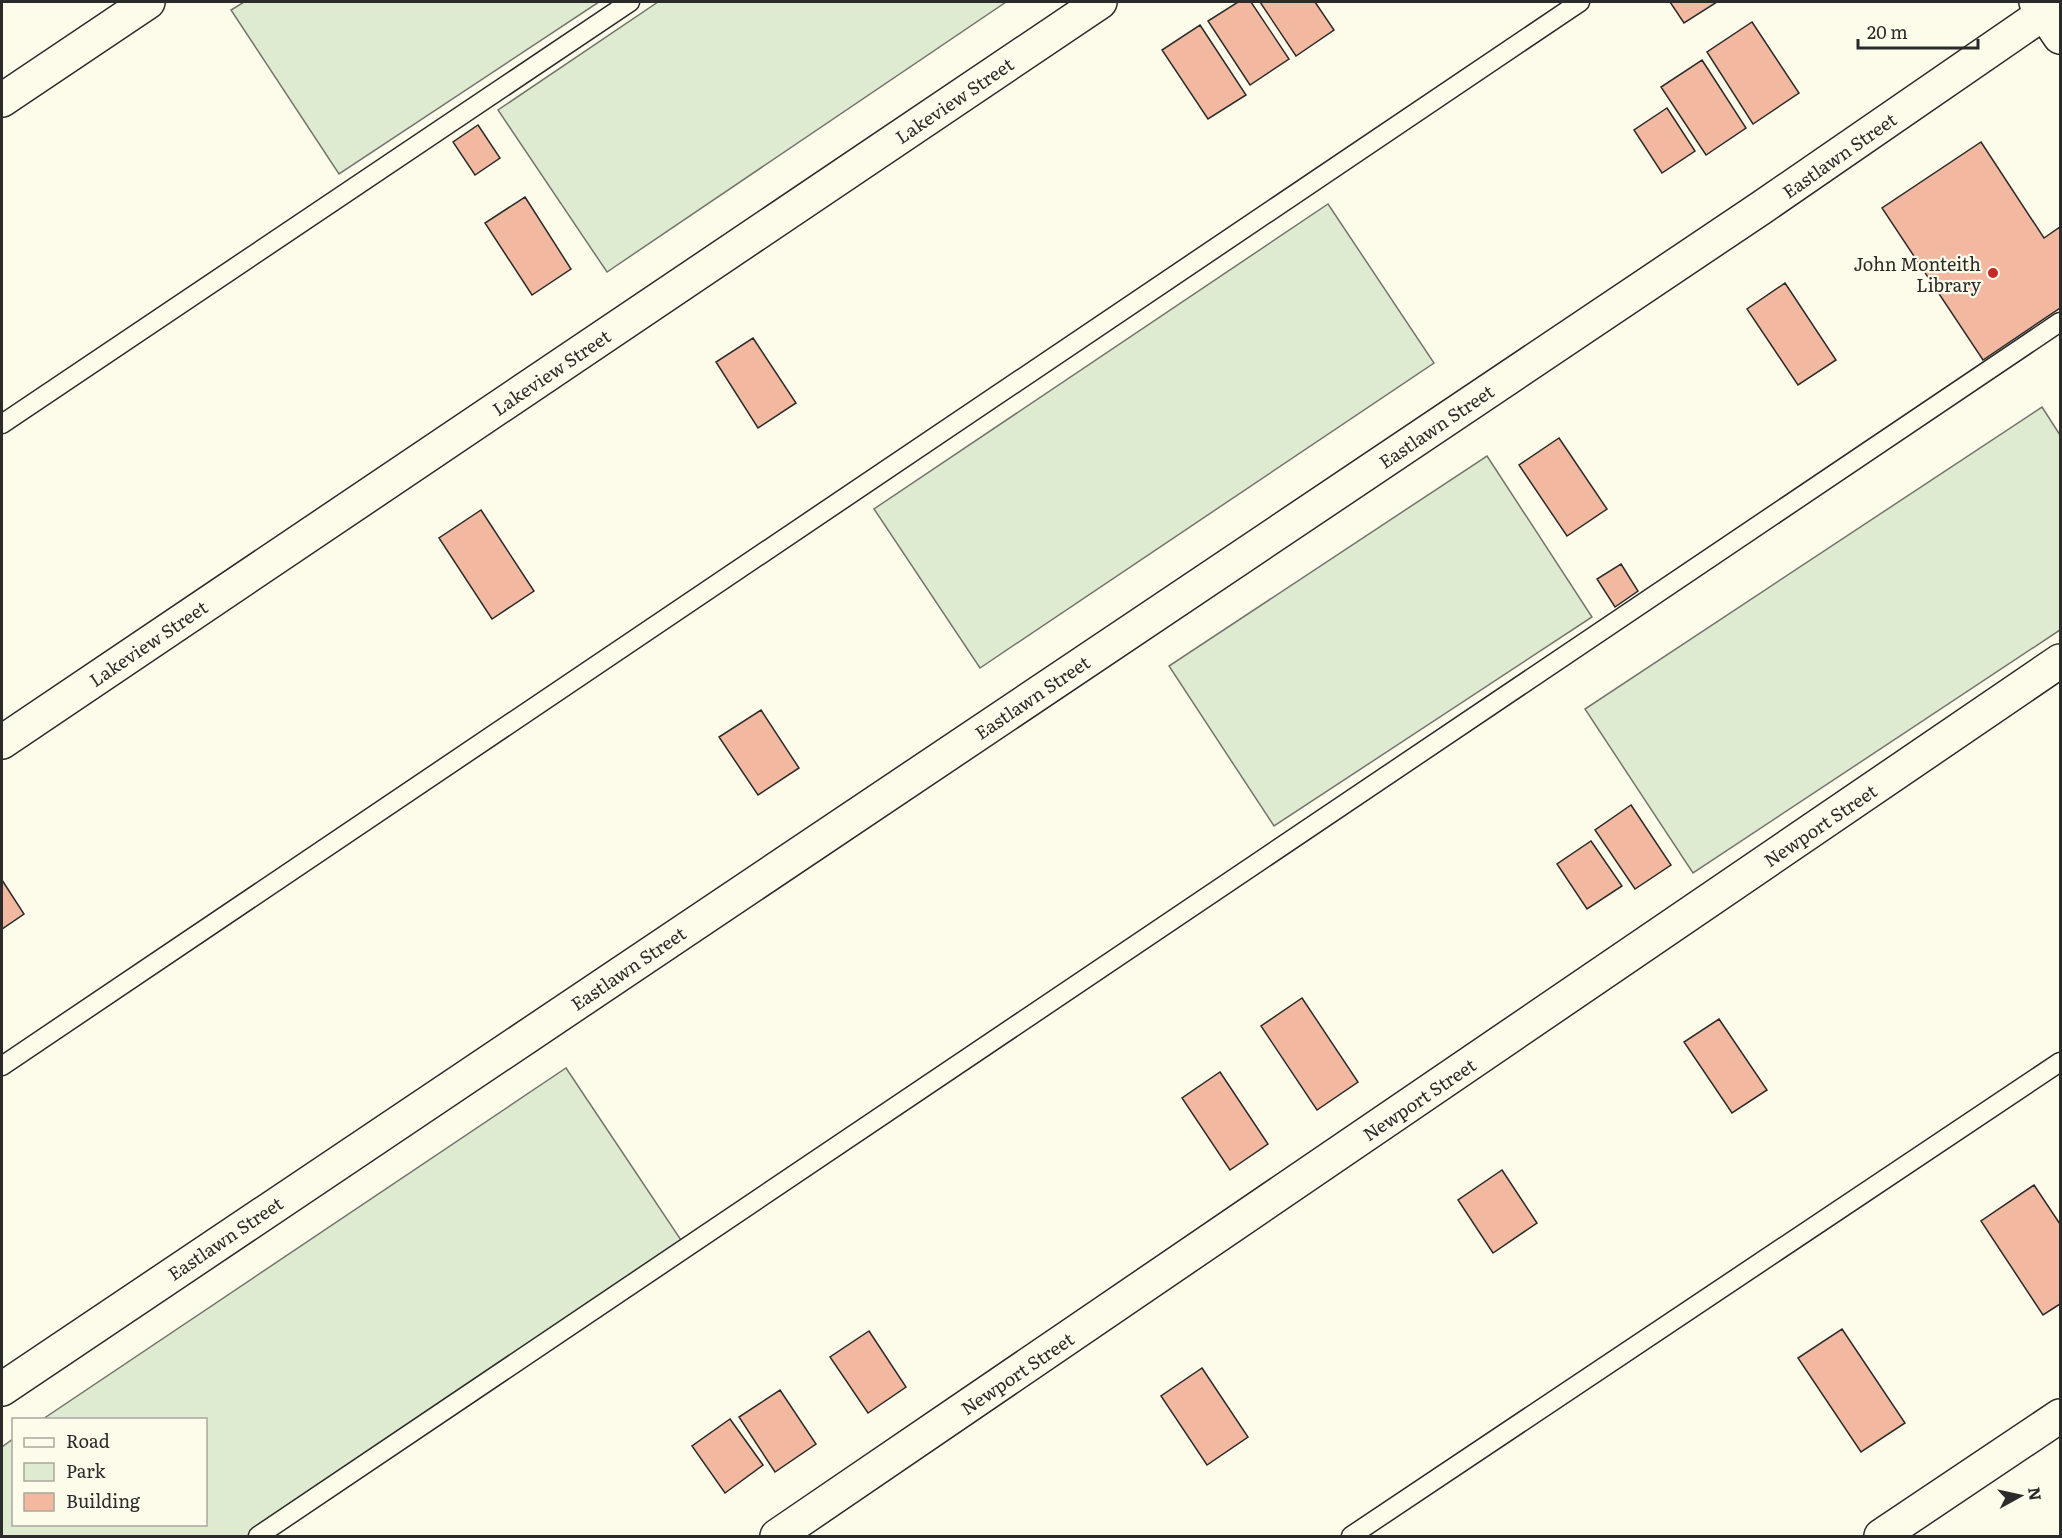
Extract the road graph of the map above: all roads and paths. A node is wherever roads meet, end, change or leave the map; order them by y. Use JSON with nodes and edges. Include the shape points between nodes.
{"nodes":[{"id":1,"x":148,"y":2,"type":"edge"},
{"id":2,"x":630,"y":2,"type":"edge"},
{"id":3,"x":1100,"y":2,"type":"edge"},
{"id":4,"x":1580,"y":2,"type":"edge"},
{"id":5,"x":2050,"y":14,"type":"edge"},
{"id":6,"x":2,"y":100,"type":"edge"},
{"id":7,"x":2061,"y":322,"type":"edge"},
{"id":8,"x":2,"y":424,"type":"edge"},
{"id":9,"x":2061,"y":661,"type":"edge"},
{"id":10,"x":2,"y":742,"type":"edge"},
{"id":11,"x":2061,"y":1062,"type":"edge"},
{"id":12,"x":2,"y":1066,"type":"edge"},
{"id":13,"x":2,"y":1389,"type":"edge"},
{"id":14,"x":2061,"y":1416,"type":"edge"},
{"id":15,"x":258,"y":1536,"type":"edge"},
{"id":16,"x":777,"y":1536,"type":"edge"},
{"id":17,"x":1351,"y":1536,"type":"edge"},
{"id":18,"x":1881,"y":1536,"type":"edge"}],
"edges":[{"from":1,"to":6,"type":"street"},
{"from":2,"to":8,"type":"lane"},
{"from":3,"to":10,"type":"street","name":"Lakeview Street"},
{"from":4,"to":12,"type":"lane"},
{"from":5,"to":13,"type":"street","name":"Eastlawn Street"},
{"from":7,"to":15,"type":"lane"},
{"from":9,"to":16,"type":"street","name":"Newport Street"},
{"from":11,"to":17,"type":"lane"},
{"from":14,"to":18,"type":"street"}]}
